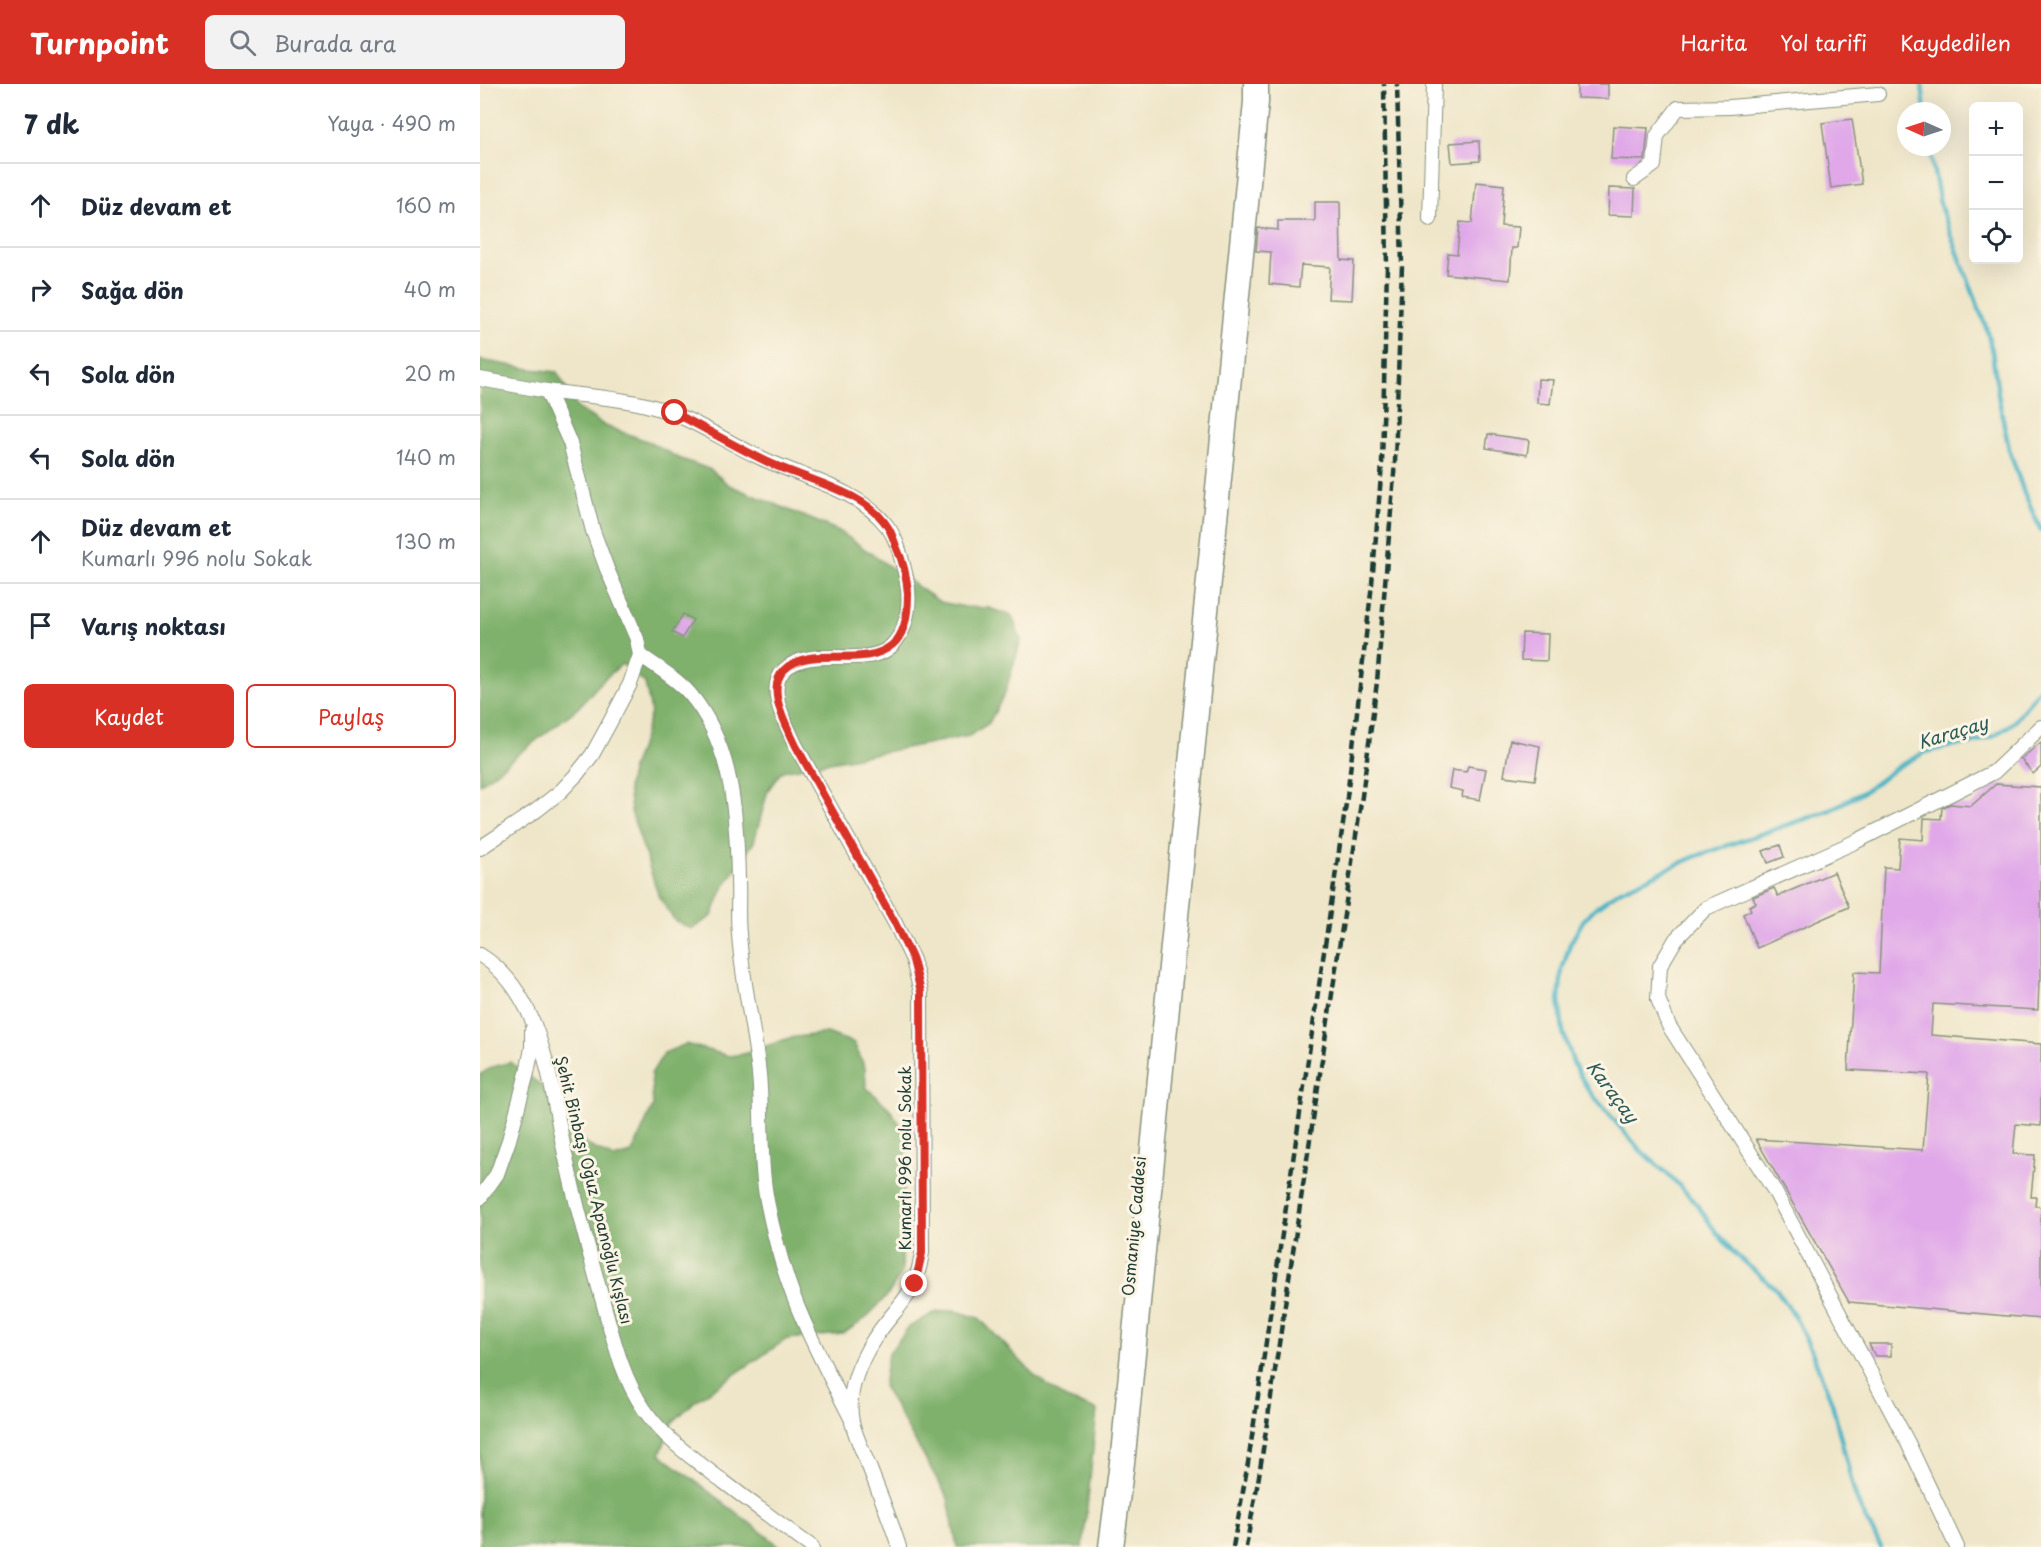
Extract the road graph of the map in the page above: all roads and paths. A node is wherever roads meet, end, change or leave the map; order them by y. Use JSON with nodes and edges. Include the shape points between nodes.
{"nodes":[{"id":1,"x":1244,"y":84,"type":"edge"},
{"id":2,"x":1256,"y":84,"type":"edge"},
{"id":3,"x":1434,"y":84,"type":"edge"},
{"id":4,"x":1878,"y":94,"type":"dead end"},
{"id":5,"x":1634,"y":179,"type":"dead end"},
{"id":6,"x":1430,"y":219,"type":"dead end"},
{"id":7,"x":480,"y":379,"type":"edge"},
{"id":8,"x":547,"y":391,"type":"junction"},
{"id":9,"x":640,"y":655,"type":"junction"},
{"id":10,"x":2041,"y":727,"type":"edge"},
{"id":11,"x":480,"y":848,"type":"edge"},
{"id":12,"x":480,"y":955,"type":"edge"},
{"id":13,"x":532,"y":1021,"type":"junction"},
{"id":14,"x":480,"y":1198,"type":"edge"},
{"id":15,"x":852,"y":1420,"type":"junction"},
{"id":16,"x":812,"y":1547,"type":"edge"},
{"id":17,"x":899,"y":1547,"type":"edge"},
{"id":18,"x":1104,"y":1547,"type":"edge"},
{"id":19,"x":1111,"y":1547,"type":"edge"},
{"id":20,"x":1957,"y":1547,"type":"edge"}],
"edges":[{"from":1,"to":18,"type":"highway","name":"Osmaniye Caddesi"},
{"from":2,"to":19,"type":"highway"},
{"from":3,"to":6,"type":"street"},
{"from":4,"to":5,"type":"street","via":[[1678,108],[1657,136],[1654,165]]},
{"from":7,"to":8,"type":"street"},
{"from":8,"to":9,"type":"street","via":[[570,443],[593,531],[638,639]]},
{"from":8,"to":15,"type":"street","name":"Kumarlı 996 nolu Sokak","via":[[649,405],[675,413],[773,464],[852,496],[889,528],[900,555],[908,584],[908,610],[894,644],[878,654],[802,659],[784,669],[777,681],[777,695],[796,746],[895,923],[913,960],[921,992],[920,1268],[907,1298],[873,1340],[857,1371]]},
{"from":9,"to":11,"type":"street","via":[[609,724],[577,774],[537,810]]},
{"from":9,"to":15,"type":"street","via":[[678,682],[703,713],[718,743],[734,797],[738,931],[759,1075],[767,1198],[777,1243],[804,1322]]},
{"from":10,"to":20,"type":"street","via":[[1994,772],[1857,841],[1706,908],[1676,939],[1660,966],[1658,999],[1669,1026],[1774,1190],[1908,1443]]},
{"from":12,"to":13,"type":"street","name":"Şehit Binbaşı Oğuz Apanoğlu Kışlası","via":[[504,972]]},
{"from":13,"to":14,"type":"street","via":[[532,1048],[509,1140],[497,1174]]},
{"from":13,"to":16,"type":"street","name":"Şehit Binbaşı Oğuz Apanoğlu Kışlası","via":[[544,1055],[579,1214],[629,1383],[643,1409],[690,1457]]},
{"from":15,"to":17,"type":"street","name":"Kumarlı 996 nolu Sokak"}]}
